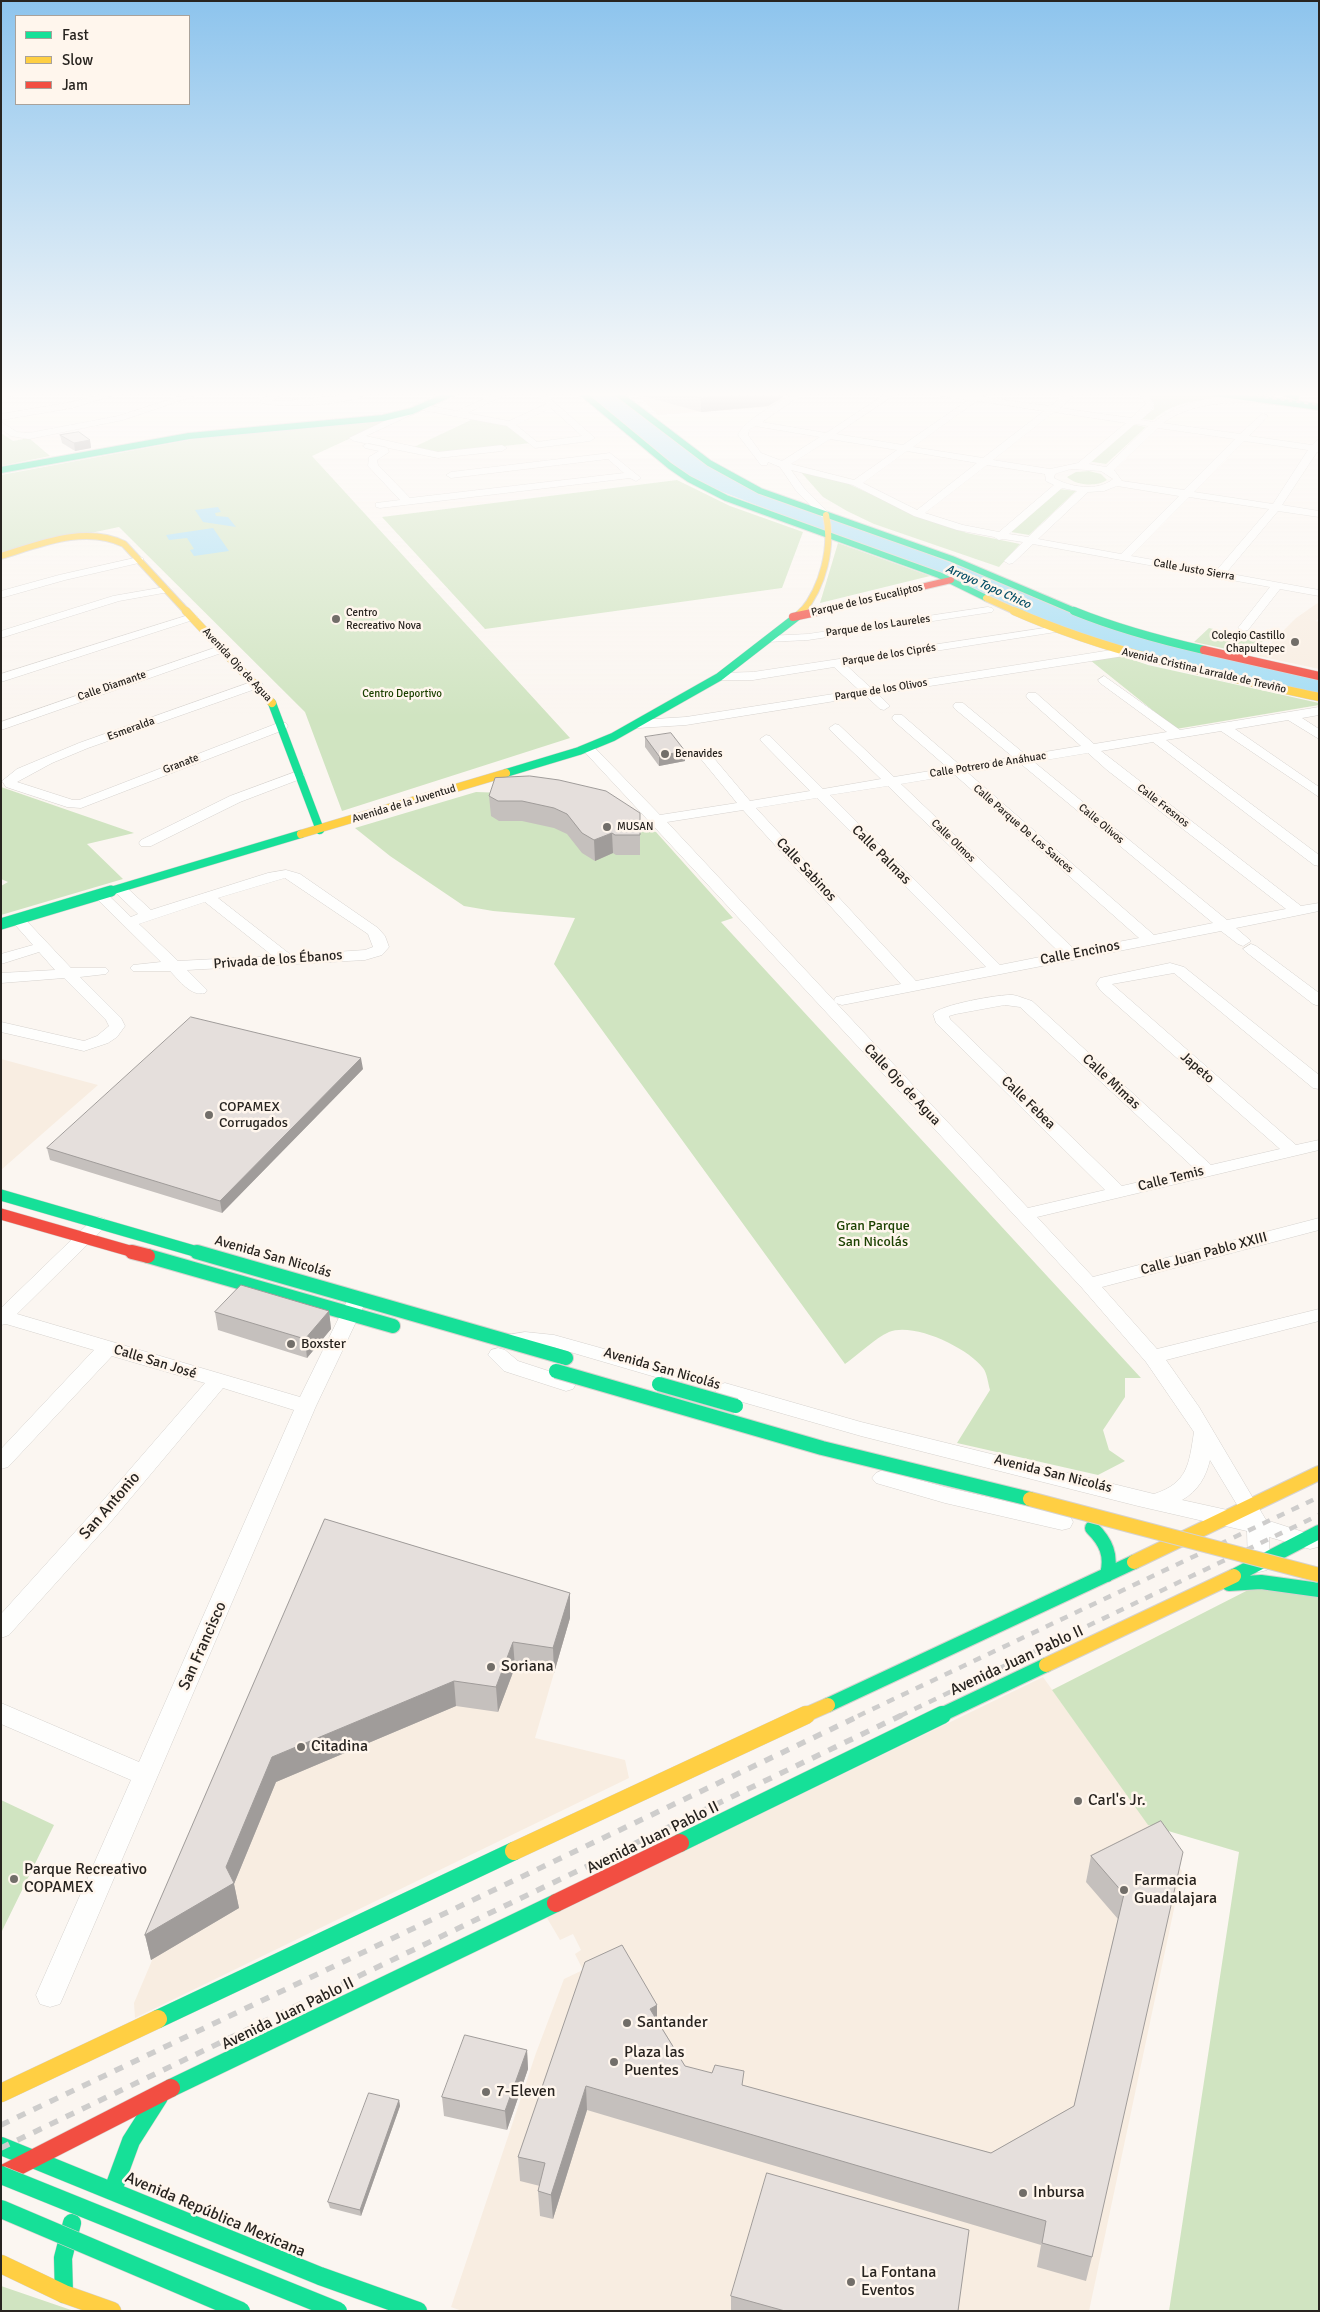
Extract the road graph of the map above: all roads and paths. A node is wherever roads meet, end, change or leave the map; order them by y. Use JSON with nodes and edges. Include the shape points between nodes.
{"nodes":[{"id":1,"x":417,"y":501,"type":"edge"},
{"id":2,"x":736,"y":501,"type":"edge"},
{"id":3,"x":780,"y":501,"type":"edge"},
{"id":4,"x":799,"y":501,"type":"edge"},
{"id":5,"x":806,"y":501,"type":"edge"},
{"id":6,"x":892,"y":501,"type":"edge"},
{"id":7,"x":935,"y":501,"type":"edge"},
{"id":8,"x":1042,"y":501,"type":"edge"},
{"id":9,"x":1072,"y":501,"type":"edge"},
{"id":10,"x":1178,"y":501,"type":"edge"},
{"id":11,"x":1237,"y":501,"type":"edge"},
{"id":12,"x":1280,"y":501,"type":"edge"},
{"id":13,"x":408,"y":502,"type":"joint"},
{"id":14,"x":380,"y":506,"type":"dead end"},
{"id":15,"x":1276,"y":507,"type":"junction"},
{"id":16,"x":918,"y":514,"type":"junction"},
{"id":17,"x":1319,"y":514,"type":"edge"},
{"id":18,"x":821,"y":526,"type":"junction"},
{"id":19,"x":1000,"y":537,"type":"junction"},
{"id":20,"x":1029,"y":542,"type":"junction"},
{"id":21,"x":1,"y":556,"type":"edge"},
{"id":22,"x":1123,"y":558,"type":"junction"},
{"id":23,"x":139,"y":560,"type":"junction"},
{"id":24,"x":1009,"y":560,"type":"dead end"},
{"id":25,"x":1219,"y":574,"type":"junction"},
{"id":26,"x":939,"y":575,"type":"junction"},
{"id":27,"x":951,"y":580,"type":"junction"},
{"id":28,"x":1277,"y":584,"type":"junction"},
{"id":29,"x":165,"y":590,"type":"junction"},
{"id":30,"x":802,"y":590,"type":"dead end"},
{"id":31,"x":1319,"y":593,"type":"edge"},
{"id":32,"x":1,"y":596,"type":"edge"},
{"id":33,"x":805,"y":608,"type":"junction"},
{"id":34,"x":988,"y":610,"type":"dead end"},
{"id":35,"x":192,"y":616,"type":"junction"},
{"id":36,"x":797,"y":617,"type":"junction"},
{"id":37,"x":782,"y":623,"type":"junction"},
{"id":38,"x":1244,"y":628,"type":"dead end"},
{"id":39,"x":1058,"y":629,"type":"junction"},
{"id":40,"x":1,"y":635,"type":"edge"},
{"id":41,"x":767,"y":639,"type":"junction"},
{"id":42,"x":223,"y":649,"type":"junction"},
{"id":43,"x":1124,"y":652,"type":"junction"},
{"id":44,"x":836,"y":663,"type":"junction"},
{"id":45,"x":1319,"y":676,"type":"edge"},
{"id":46,"x":1,"y":678,"type":"edge"},
{"id":47,"x":719,"y":678,"type":"junction"},
{"id":48,"x":1104,"y":680,"type":"dead end"},
{"id":49,"x":257,"y":684,"type":"junction"},
{"id":50,"x":868,"y":692,"type":"junction"},
{"id":51,"x":1032,"y":696,"type":"dead end"},
{"id":52,"x":1319,"y":698,"type":"edge"},
{"id":53,"x":884,"y":706,"type":"dead end"},
{"id":54,"x":959,"y":706,"type":"dead end"},
{"id":55,"x":1319,"y":711,"type":"edge"},
{"id":56,"x":1291,"y":716,"type":"junction"},
{"id":57,"x":898,"y":718,"type":"dead end"},
{"id":58,"x":638,"y":724,"type":"junction"},
{"id":59,"x":1,"y":726,"type":"edge"},
{"id":60,"x":282,"y":726,"type":"junction"},
{"id":61,"x":1224,"y":727,"type":"junction"},
{"id":62,"x":835,"y":728,"type":"dead end"},
{"id":63,"x":1177,"y":734,"type":"junction"},
{"id":64,"x":1319,"y":735,"type":"edge"},
{"id":65,"x":1155,"y":738,"type":"junction"},
{"id":66,"x":766,"y":739,"type":"dead end"},
{"id":67,"x":587,"y":748,"type":"junction"},
{"id":68,"x":1091,"y":748,"type":"junction"},
{"id":69,"x":702,"y":753,"type":"dead end"},
{"id":70,"x":1024,"y":760,"type":"junction"},
{"id":71,"x":955,"y":770,"type":"junction"},
{"id":72,"x":298,"y":775,"type":"junction"},
{"id":73,"x":890,"y":781,"type":"junction"},
{"id":74,"x":819,"y":793,"type":"junction"},
{"id":75,"x":1319,"y":793,"type":"edge"},
{"id":76,"x":81,"y":804,"type":"joint"},
{"id":77,"x":746,"y":805,"type":"junction"},
{"id":78,"x":657,"y":820,"type":"junction"},
{"id":79,"x":320,"y":830,"type":"junction"},
{"id":80,"x":146,"y":843,"type":"dead end"},
{"id":81,"x":1319,"y":862,"type":"edge"},
{"id":82,"x":120,"y":889,"type":"junction"},
{"id":83,"x":100,"y":895,"type":"junction"},
{"id":84,"x":207,"y":898,"type":"junction"},
{"id":85,"x":1319,"y":907,"type":"edge"},
{"id":86,"x":1298,"y":911,"type":"junction"},
{"id":87,"x":148,"y":916,"type":"junction"},
{"id":88,"x":17,"y":920,"type":"junction"},
{"id":89,"x":129,"y":922,"type":"junction"},
{"id":90,"x":1,"y":924,"type":"edge"},
{"id":91,"x":1223,"y":925,"type":"junction"},
{"id":92,"x":1150,"y":940,"type":"junction"},
{"id":93,"x":41,"y":947,"type":"junction"},
{"id":94,"x":1071,"y":955,"type":"junction"},
{"id":95,"x":1,"y":959,"type":"edge"},
{"id":96,"x":287,"y":959,"type":"junction"},
{"id":97,"x":175,"y":967,"type":"junction"},
{"id":98,"x":138,"y":968,"type":"dead end"},
{"id":99,"x":996,"y":969,"type":"junction"},
{"id":100,"x":101,"y":971,"type":"dead end"},
{"id":101,"x":67,"y":973,"type":"junction"},
{"id":102,"x":1,"y":978,"type":"edge"},
{"id":103,"x":912,"y":986,"type":"junction"},
{"id":104,"x":199,"y":990,"type":"dead end"},
{"id":105,"x":842,"y":1000,"type":"dead end"},
{"id":106,"x":1319,"y":1001,"type":"edge"},
{"id":107,"x":941,"y":1014,"type":"joint"},
{"id":108,"x":1,"y":1027,"type":"edge"},
{"id":109,"x":1319,"y":1084,"type":"edge"},
{"id":110,"x":1319,"y":1145,"type":"edge"},
{"id":111,"x":1292,"y":1151,"type":"junction"},
{"id":112,"x":1206,"y":1170,"type":"junction"},
{"id":113,"x":1118,"y":1192,"type":"junction"},
{"id":114,"x":1,"y":1194,"type":"edge"},
{"id":115,"x":1,"y":1214,"type":"edge"},
{"id":116,"x":1024,"y":1215,"type":"junction"},
{"id":117,"x":99,"y":1222,"type":"junction"},
{"id":118,"x":1319,"y":1224,"type":"edge"},
{"id":119,"x":84,"y":1238,"type":"junction"},
{"id":120,"x":1089,"y":1284,"type":"junction"},
{"id":121,"x":354,"y":1306,"type":"junction"},
{"id":122,"x":1319,"y":1315,"type":"edge"},
{"id":123,"x":2,"y":1318,"type":"edge"},
{"id":124,"x":403,"y":1329,"type":"dead end"},
{"id":125,"x":108,"y":1348,"type":"junction"},
{"id":126,"x":498,"y":1350,"type":"junction"},
{"id":127,"x":1153,"y":1357,"type":"junction"},
{"id":128,"x":571,"y":1359,"type":"dead end"},
{"id":129,"x":218,"y":1381,"type":"junction"},
{"id":130,"x":652,"y":1382,"type":"dead end"},
{"id":131,"x":306,"y":1406,"type":"junction"},
{"id":132,"x":745,"y":1409,"type":"dead end"},
{"id":133,"x":1204,"y":1432,"type":"junction"},
{"id":134,"x":1,"y":1462,"type":"edge"},
{"id":135,"x":1319,"y":1473,"type":"edge"},
{"id":136,"x":1147,"y":1499,"type":"junction"},
{"id":137,"x":1184,"y":1523,"type":"dead end"},
{"id":138,"x":1250,"y":1524,"type":"junction"},
{"id":139,"x":1225,"y":1525,"type":"junction"},
{"id":140,"x":1092,"y":1528,"type":"junction"},
{"id":141,"x":1122,"y":1533,"type":"junction"},
{"id":142,"x":1310,"y":1542,"type":"edge"},
{"id":143,"x":1172,"y":1543,"type":"junction"},
{"id":144,"x":1258,"y":1564,"type":"junction"},
{"id":145,"x":1107,"y":1575,"type":"junction"},
{"id":146,"x":1319,"y":1575,"type":"edge"},
{"id":147,"x":1212,"y":1586,"type":"junction"},
{"id":148,"x":1319,"y":1586,"type":"edge"},
{"id":149,"x":1319,"y":1590,"type":"edge"},
{"id":150,"x":1,"y":1630,"type":"edge"},
{"id":151,"x":1,"y":1713,"type":"edge"},
{"id":152,"x":146,"y":1776,"type":"junction"},
{"id":153,"x":50,"y":1994,"type":"dead end"},
{"id":154,"x":1,"y":2093,"type":"edge"},
{"id":155,"x":161,"y":2093,"type":"junction"},
{"id":156,"x":1,"y":2146,"type":"edge"},
{"id":157,"x":34,"y":2159,"type":"junction"},
{"id":158,"x":1,"y":2175,"type":"edge"},
{"id":159,"x":100,"y":2185,"type":"junction"},
{"id":160,"x":113,"y":2190,"type":"junction"},
{"id":161,"x":1,"y":2209,"type":"edge"},
{"id":162,"x":1,"y":2264,"type":"edge"},
{"id":163,"x":64,"y":2294,"type":"junction"},
{"id":164,"x":112,"y":2311,"type":"edge"},
{"id":165,"x":241,"y":2311,"type":"edge"},
{"id":166,"x":338,"y":2311,"type":"edge"},
{"id":167,"x":418,"y":2311,"type":"edge"}],
"edges":[{"from":1,"to":13,"type":"street"},
{"from":2,"to":18,"type":"main road","name":"Avenida Cristina Larralde de Treviño"},
{"from":3,"to":18,"type":"main road"},
{"from":4,"to":18,"type":"street"},
{"from":5,"to":18,"type":"street"},
{"from":6,"to":16,"type":"street","name":"Calle Justo Sierra"},
{"from":7,"to":16,"type":"street"},
{"from":8,"to":19,"type":"street"},
{"from":9,"to":20,"type":"street"},
{"from":10,"to":22,"type":"street"},
{"from":11,"to":15,"type":"street"},
{"from":12,"to":15,"type":"street"},
{"from":13,"to":14,"type":"street"},
{"from":15,"to":17,"type":"street"},
{"from":15,"to":25,"type":"street"},
{"from":16,"to":19,"type":"street","name":"Calle Justo Sierra"},
{"from":18,"to":26,"type":"main road","name":"Avenida Cristina Larralde de Treviño"},
{"from":18,"to":33,"type":"main road","via":[[819,583]]},
{"from":18,"to":45,"type":"main road","via":[[952,559],[1104,623],[1167,642]]},
{"from":19,"to":20,"type":"street","name":"Calle Justo Sierra"},
{"from":20,"to":22,"type":"street","name":"Calle Justo Sierra"},
{"from":20,"to":24,"type":"street"},
{"from":21,"to":23,"type":"main road","name":"Avenida Ojo de Agua","via":[[82,537],[104,536],[118,539]]},
{"from":22,"to":25,"type":"street","name":"Calle Justo Sierra"},
{"from":23,"to":29,"type":"main road","name":"Avenida Ojo de Agua"},
{"from":23,"to":32,"type":"street","via":[[63,577]]},
{"from":25,"to":28,"type":"street","name":"Calle Justo Sierra"},
{"from":26,"to":27,"type":"main road","name":"Avenida Cristina Larralde de Treviño"},
{"from":26,"to":33,"type":"main road","name":"Parque de los Eucaliptos"},
{"from":27,"to":36,"type":"main road","name":"Parque de los Eucaliptos"},
{"from":27,"to":39,"type":"main road","name":"Avenida Cristina Larralde de Treviño","via":[[1030,619]]},
{"from":28,"to":31,"type":"street","name":"Calle Justo Sierra"},
{"from":28,"to":38,"type":"street"},
{"from":29,"to":35,"type":"main road","name":"Avenida Ojo de Agua"},
{"from":29,"to":40,"type":"street","via":[[117,598]]},
{"from":30,"to":37,"type":"main road","name":"Avenida de la Juventud"},
{"from":33,"to":36,"type":"main road"},
{"from":34,"to":41,"type":"street","name":"Parque de los Laureles","via":[[808,637]]},
{"from":35,"to":42,"type":"main road","name":"Avenida Ojo de Agua"},
{"from":35,"to":46,"type":"street"},
{"from":36,"to":37,"type":"main road","name":"Parque de los Eucaliptos"},
{"from":37,"to":41,"type":"main road","name":"Avenida de la Juventud"},
{"from":39,"to":43,"type":"main road","name":"Avenida Cristina Larralde de Treviño"},
{"from":39,"to":44,"type":"street","name":"Parque de los Ciprés"},
{"from":41,"to":47,"type":"main road","name":"Avenida de la Juventud"},
{"from":42,"to":49,"type":"main road","name":"Avenida Ojo de Agua"},
{"from":42,"to":59,"type":"street","name":"Calle Diamante"},
{"from":43,"to":50,"type":"street","name":"Parque de los Olivos"},
{"from":43,"to":52,"type":"main road","name":"Avenida Cristina Larralde de Treviño"},
{"from":44,"to":47,"type":"street","name":"Parque de los Ciprés"},
{"from":44,"to":50,"type":"street"},
{"from":47,"to":58,"type":"main road","name":"Avenida de la Juventud"},
{"from":48,"to":63,"type":"street"},
{"from":49,"to":60,"type":"main road","name":"Avenida Ojo de Agua","via":[[273,704]]},
{"from":49,"to":76,"type":"street","name":"Esmeralda","via":[[65,754],[20,772],[9,781],[72,804]]},
{"from":50,"to":53,"type":"street"},
{"from":50,"to":58,"type":"street","name":"Parque de los Olivos","via":[[686,722]]},
{"from":51,"to":68,"type":"street","name":"Calle Fresnos"},
{"from":54,"to":70,"type":"street","name":"Calle Olivos"},
{"from":55,"to":56,"type":"street","name":"Calle Potrero de Anáhuac"},
{"from":56,"to":61,"type":"street","name":"Calle Potrero de Anáhuac"},
{"from":56,"to":64,"type":"street"},
{"from":57,"to":71,"type":"street","name":"Calle Parque De Los Sauces"},
{"from":58,"to":67,"type":"main road","name":"Avenida de la Juventud"},
{"from":60,"to":72,"type":"main road","name":"Avenida Ojo de Agua"},
{"from":60,"to":76,"type":"street","name":"Granate"},
{"from":61,"to":63,"type":"street","name":"Calle Potrero de Anáhuac"},
{"from":61,"to":75,"type":"street"},
{"from":62,"to":73,"type":"street","name":"Calle Olmos"},
{"from":63,"to":65,"type":"street","name":"Calle Potrero de Anáhuac"},
{"from":65,"to":68,"type":"street","name":"Calle Potrero de Anáhuac"},
{"from":65,"to":81,"type":"street"},
{"from":66,"to":74,"type":"street","name":"Calle Palmas"},
{"from":67,"to":78,"type":"street","name":"Calle Ojo de Agua"},
{"from":67,"to":79,"type":"main road","name":"Avenida de la Juventud"},
{"from":68,"to":70,"type":"street","name":"Calle Potrero de Anáhuac"},
{"from":68,"to":86,"type":"street","name":"Calle Fresnos"},
{"from":69,"to":77,"type":"street","name":"Calle Sabinos"},
{"from":70,"to":71,"type":"street","name":"Calle Potrero de Anáhuac"},
{"from":70,"to":91,"type":"street","name":"Calle Olivos"},
{"from":71,"to":73,"type":"street","name":"Calle Potrero de Anáhuac"},
{"from":71,"to":92,"type":"street","name":"Calle Parque De Los Sauces"},
{"from":72,"to":79,"type":"main road","name":"Avenida Ojo de Agua"},
{"from":72,"to":80,"type":"street","via":[[235,799]]},
{"from":73,"to":74,"type":"street","name":"Calle Potrero de Anáhuac"},
{"from":73,"to":94,"type":"street","name":"Calle Olmos"},
{"from":74,"to":77,"type":"street","name":"Calle Potrero de Anáhuac"},
{"from":74,"to":99,"type":"street","name":"Calle Palmas"},
{"from":77,"to":78,"type":"street","name":"Calle Potrero de Anáhuac"},
{"from":77,"to":103,"type":"street","name":"Calle Sabinos"},
{"from":78,"to":116,"type":"street","name":"Calle Ojo de Agua"},
{"from":79,"to":82,"type":"main road","name":"Avenida de la Juventud"},
{"from":82,"to":83,"type":"main road","name":"Avenida de la Juventud"},
{"from":82,"to":87,"type":"street"},
{"from":83,"to":88,"type":"main road","name":"Avenida de la Juventud"},
{"from":83,"to":89,"type":"street"},
{"from":84,"to":87,"type":"street"},
{"from":84,"to":96,"type":"street"},
{"from":84,"to":96,"type":"street","name":"Privada de los Ébanos","via":[[286,874],[373,930],[380,942],[380,950],[365,955]]},
{"from":85,"to":86,"type":"street","name":"Calle Encinos"},
{"from":86,"to":91,"type":"street","name":"Calle Encinos"},
{"from":87,"to":89,"type":"street"},
{"from":88,"to":90,"type":"main road","name":"Avenida de la Juventud"},
{"from":88,"to":93,"type":"street"},
{"from":89,"to":97,"type":"street"},
{"from":91,"to":92,"type":"street","name":"Calle Encinos"},
{"from":91,"to":106,"type":"street","name":"Calle Olivos"},
{"from":92,"to":94,"type":"street","name":"Calle Encinos"},
{"from":93,"to":95,"type":"street"},
{"from":93,"to":101,"type":"street"},
{"from":94,"to":99,"type":"street","name":"Calle Encinos"},
{"from":96,"to":97,"type":"street","name":"Privada de los Ébanos"},
{"from":97,"to":98,"type":"street","name":"Privada de los Ébanos"},
{"from":97,"to":104,"type":"street"},
{"from":99,"to":103,"type":"street","name":"Calle Encinos"},
{"from":100,"to":101,"type":"street"},
{"from":101,"to":102,"type":"street"},
{"from":101,"to":108,"type":"street","via":[[114,1018],[117,1026],[112,1034],[84,1046]]},
{"from":103,"to":105,"type":"street","name":"Calle Encinos"},
{"from":107,"to":112,"type":"street","name":"Calle Mimas","via":[[1013,1000],[1026,1004]]},
{"from":107,"to":113,"type":"street","name":"Calle Febea","via":[[942,1020]]},
{"from":109,"to":111,"type":"street","name":"Japeto","via":[[1180,970],[1170,968],[1109,978],[1104,984]]},
{"from":110,"to":111,"type":"street","name":"Calle Temis"},
{"from":111,"to":112,"type":"street","name":"Calle Temis"},
{"from":112,"to":113,"type":"street","name":"Calle Temis"},
{"from":113,"to":116,"type":"street","name":"Calle Temis"},
{"from":114,"to":117,"type":"main road","name":"Avenida San Nicolás"},
{"from":115,"to":119,"type":"main road","name":"Avenida San Nicolás"},
{"from":116,"to":120,"type":"street","name":"Calle Ojo de Agua"},
{"from":117,"to":119,"type":"street"},
{"from":117,"to":121,"type":"main road","name":"Avenida San Nicolás"},
{"from":118,"to":120,"type":"street","name":"Calle Juan Pablo XXIII"},
{"from":119,"to":121,"type":"main road","name":"Avenida San Nicolás"},
{"from":119,"to":123,"type":"street"},
{"from":120,"to":127,"type":"street","name":"Calle Ojo de Agua"},
{"from":121,"to":124,"type":"main road","name":"Avenida San Nicolás"},
{"from":121,"to":126,"type":"main road","name":"Avenida San Nicolás"},
{"from":121,"to":131,"type":"street","name":"San Francisco"},
{"from":122,"to":127,"type":"street"},
{"from":123,"to":125,"type":"street","name":"Calle San José"},
{"from":125,"to":129,"type":"street","name":"Calle San José"},
{"from":125,"to":134,"type":"street"},
{"from":126,"to":128,"type":"main road","name":"Avenida San Nicolás"},
{"from":126,"to":136,"type":"street","via":[[525,1338],[554,1342],[861,1429]]},
{"from":126,"to":140,"type":"street","via":[[511,1366],[534,1375],[784,1450],[945,1495]]},
{"from":126,"to":146,"type":"main road","name":"Avenida San Nicolás","bridge":true,"via":[[556,1371],[822,1448]]},
{"from":127,"to":133,"type":"street","name":"Calle Ojo de Agua","via":[[1180,1392]]},
{"from":129,"to":131,"type":"street","name":"Calle San José"},
{"from":129,"to":150,"type":"street","name":"San Antonio"},
{"from":130,"to":132,"type":"main road","name":"Avenida San Nicolás","bridge":true},
{"from":131,"to":152,"type":"street","name":"San Francisco"},
{"from":133,"to":136,"type":"street","via":[[1198,1467],[1190,1485],[1175,1495]]},
{"from":133,"to":138,"type":"street","name":"Calle Ojo de Agua"},
{"from":135,"to":138,"type":"main road"},
{"from":136,"to":139,"type":"street"},
{"from":136,"to":141,"type":"street","via":[[1143,1519],[1135,1528]]},
{"from":137,"to":139,"type":"main road"},
{"from":138,"to":139,"type":"street"},
{"from":138,"to":142,"type":"street"},
{"from":138,"to":144,"type":"street"},
{"from":139,"to":143,"type":"main road"},
{"from":140,"to":141,"type":"street"},
{"from":140,"to":145,"type":"main road","via":[[1110,1550]]},
{"from":141,"to":143,"type":"street"},
{"from":142,"to":144,"type":"main road","name":"Avenida Juan Pablo II"},
{"from":143,"to":144,"type":"street"},
{"from":143,"to":145,"type":"main road"},
{"from":144,"to":147,"type":"main road","name":"Avenida Juan Pablo II"},
{"from":144,"to":148,"type":"street"},
{"from":145,"to":154,"type":"main road"},
{"from":147,"to":149,"type":"main road","via":[[1261,1582]]},
{"from":147,"to":155,"type":"main road","name":"Avenida Juan Pablo II"},
{"from":151,"to":152,"type":"street"},
{"from":152,"to":153,"type":"street","name":"San Francisco"},
{"from":155,"to":157,"type":"main road","name":"Avenida Juan Pablo II"},
{"from":155,"to":160,"type":"main road","via":[[129,2142]]},
{"from":156,"to":157,"type":"main road","name":"Avenida República Mexicana"},
{"from":157,"to":158,"type":"main road","name":"Avenida Juan Pablo II"},
{"from":157,"to":159,"type":"main road","name":"Avenida República Mexicana"},
{"from":158,"to":166,"type":"main road","bridge":true},
{"from":159,"to":160,"type":"main road","name":"Avenida República Mexicana"},
{"from":159,"to":163,"type":"main road","via":[[86,2200],[64,2241],[61,2264]]},
{"from":160,"to":167,"type":"main road","name":"Avenida República Mexicana","via":[[320,2276]]},
{"from":161,"to":165,"type":"main road","bridge":true},
{"from":162,"to":163,"type":"main road"},
{"from":163,"to":164,"type":"main road"}]}
